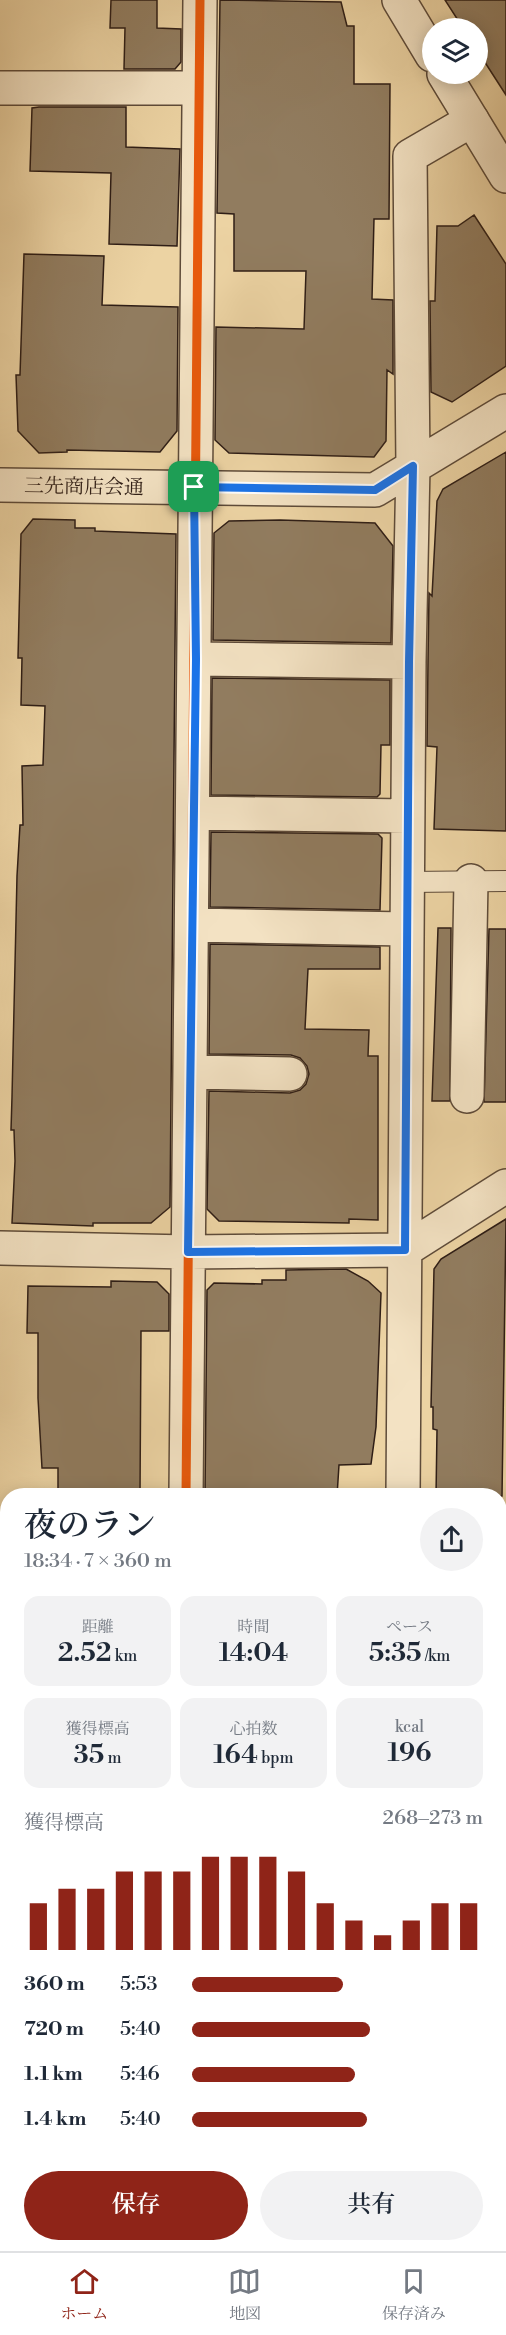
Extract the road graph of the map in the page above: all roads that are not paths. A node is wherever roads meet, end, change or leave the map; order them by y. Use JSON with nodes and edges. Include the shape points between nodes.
{"nodes":[{"id":1,"x":200,"y":0,"type":"edge"},
{"id":2,"x":399,"y":0,"type":"edge"},
{"id":3,"x":422,"y":38,"type":"edge"},
{"id":4,"x":450,"y":84,"type":"edge"},
{"id":5,"x":0,"y":88,"type":"edge"},
{"id":6,"x":199,"y":88,"type":"junction"},
{"id":7,"x":472,"y":120,"type":"junction"},
{"id":8,"x":506,"y":176,"type":"edge"},
{"id":9,"x":506,"y":411,"type":"edge"},
{"id":10,"x":413,"y":466,"type":"junction"},
{"id":11,"x":0,"y":485,"type":"edge"},
{"id":12,"x":194,"y":487,"type":"junction"},
{"id":13,"x":196,"y":659,"type":"junction"},
{"id":14,"x":409,"y":662,"type":"junction"},
{"id":15,"x":193,"y":813,"type":"junction"},
{"id":16,"x":407,"y":816,"type":"junction"},
{"id":17,"x":471,"y":881,"type":"junction"},
{"id":18,"x":506,"y":881,"type":"edge"},
{"id":19,"x":408,"y":882,"type":"junction"},
{"id":20,"x":192,"y":925,"type":"junction"},
{"id":21,"x":406,"y":930,"type":"junction"},
{"id":22,"x":192,"y":1071,"type":"junction"},
{"id":23,"x":290,"y":1074,"type":"dead end"},
{"id":24,"x":467,"y":1096,"type":"dead end"},
{"id":25,"x":506,"y":1186,"type":"edge"},
{"id":26,"x":0,"y":1248,"type":"edge"},
{"id":27,"x":405,"y":1250,"type":"junction"},
{"id":28,"x":188,"y":1252,"type":"junction"},
{"id":29,"x":186,"y":1488,"type":"edge"},
{"id":30,"x":403,"y":1488,"type":"edge"}],
"edges":[{"from":1,"to":6,"type":"street"},
{"from":2,"to":3,"type":"street"},
{"from":4,"to":7,"type":"street"},
{"from":5,"to":6,"type":"street"},
{"from":6,"to":12,"type":"street"},
{"from":7,"to":8,"type":"street"},
{"from":7,"to":10,"type":"street","via":[[410,156]]},
{"from":9,"to":10,"type":"street","name":"三先商店会通"},
{"from":10,"to":12,"type":"street","name":"三先商店会通","via":[[375,490]]},
{"from":10,"to":14,"type":"street"},
{"from":11,"to":12,"type":"street","name":"三先商店会通"},
{"from":12,"to":13,"type":"street"},
{"from":13,"to":14,"type":"street"},
{"from":13,"to":15,"type":"street"},
{"from":14,"to":16,"type":"street"},
{"from":15,"to":16,"type":"street"},
{"from":15,"to":20,"type":"street"},
{"from":16,"to":19,"type":"street"},
{"from":17,"to":18,"type":"lane"},
{"from":17,"to":19,"type":"lane"},
{"from":17,"to":24,"type":"street"},
{"from":19,"to":21,"type":"street"},
{"from":20,"to":21,"type":"street"},
{"from":20,"to":22,"type":"street"},
{"from":21,"to":27,"type":"street"},
{"from":22,"to":23,"type":"street"},
{"from":22,"to":28,"type":"street"},
{"from":25,"to":27,"type":"street"},
{"from":26,"to":28,"type":"street"},
{"from":27,"to":28,"type":"street"},
{"from":27,"to":30,"type":"street"},
{"from":28,"to":29,"type":"street"}]}
